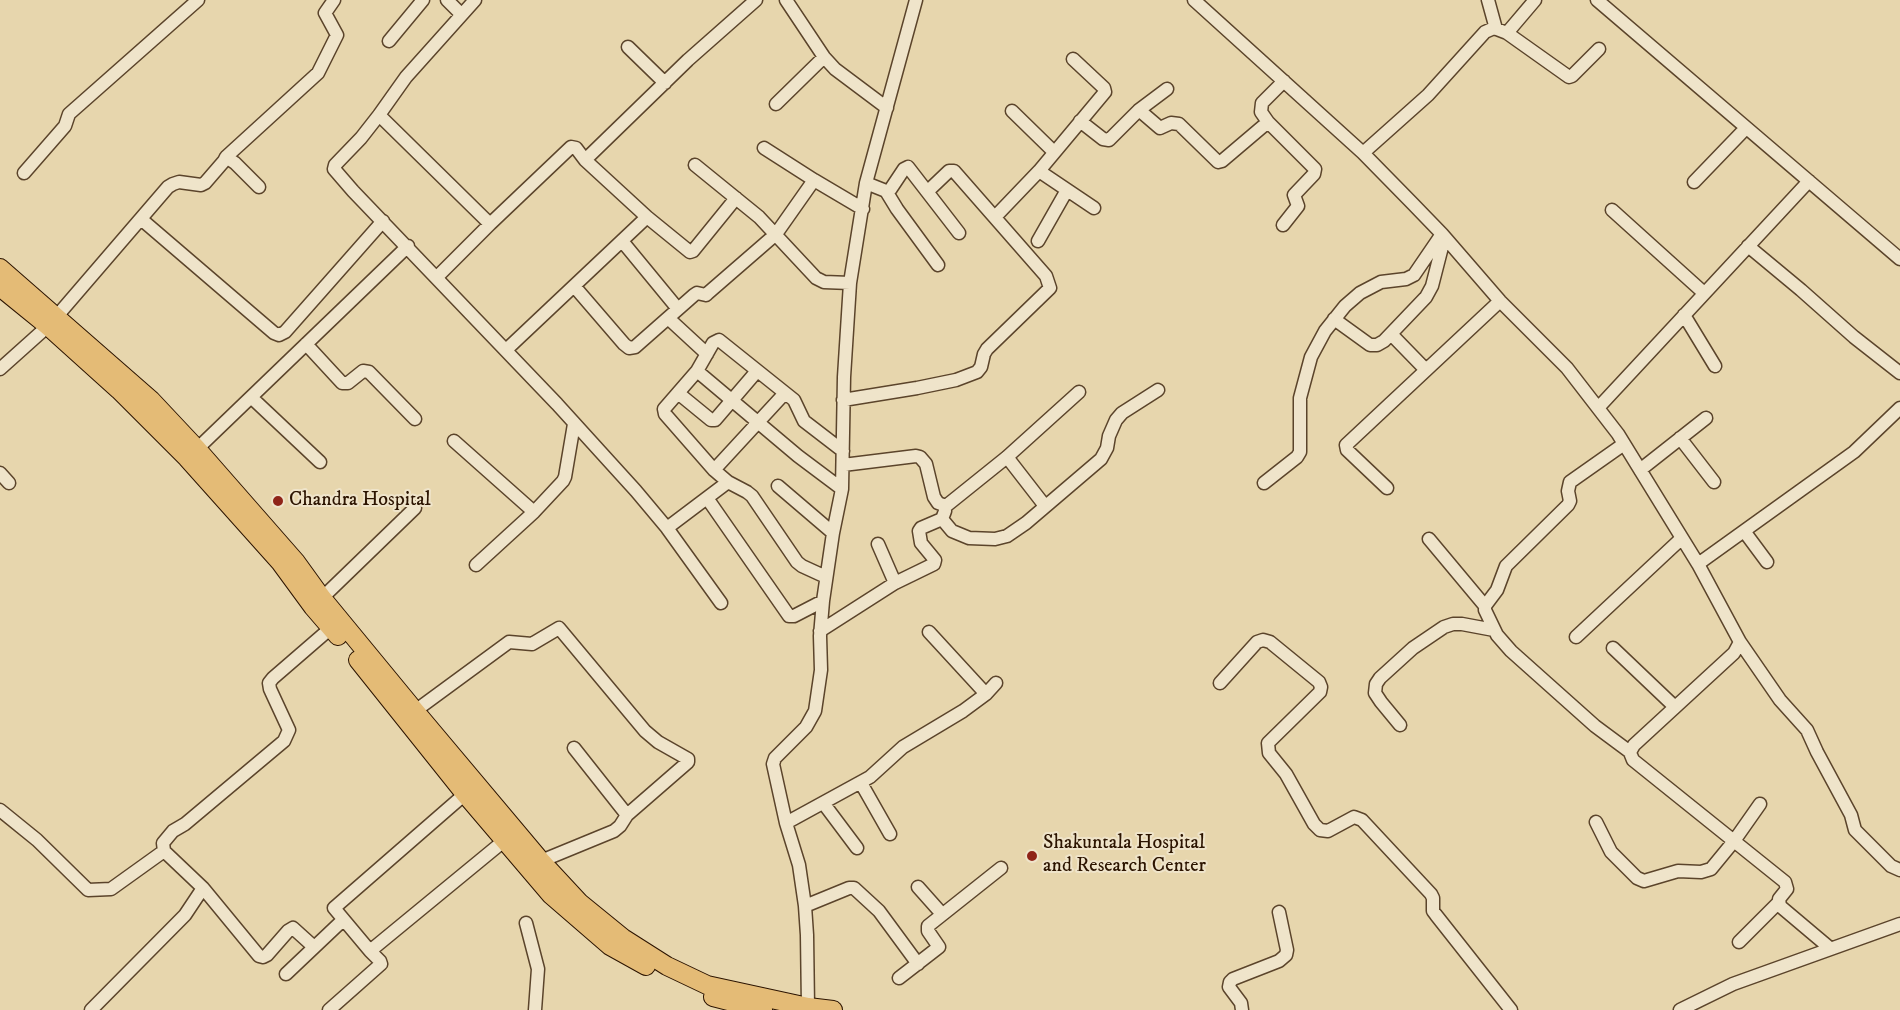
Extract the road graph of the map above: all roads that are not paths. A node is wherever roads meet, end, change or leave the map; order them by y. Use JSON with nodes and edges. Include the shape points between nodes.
{"nodes":[{"id":1,"x":198,"y":0,"type":"edge"},
{"id":2,"x":334,"y":0,"type":"edge"},
{"id":3,"x":423,"y":0,"type":"edge"},
{"id":4,"x":447,"y":0,"type":"edge"},
{"id":5,"x":475,"y":0,"type":"edge"},
{"id":6,"x":756,"y":0,"type":"edge"},
{"id":7,"x":786,"y":0,"type":"edge"},
{"id":8,"x":916,"y":0,"type":"edge"},
{"id":9,"x":1194,"y":0,"type":"edge"},
{"id":10,"x":1488,"y":0,"type":"edge"},
{"id":11,"x":1535,"y":0,"type":"edge"},
{"id":12,"x":1597,"y":0,"type":"edge"},
{"id":13,"x":461,"y":14,"type":"junction"},
{"id":14,"x":1502,"y":31,"type":"junction"},
{"id":15,"x":388,"y":41,"type":"dead end"},
{"id":16,"x":628,"y":47,"type":"dead end"},
{"id":17,"x":1599,"y":48,"type":"dead end"},
{"id":18,"x":824,"y":57,"type":"junction"},
{"id":19,"x":1073,"y":59,"type":"dead end"},
{"id":20,"x":1284,"y":82,"type":"junction"},
{"id":21,"x":664,"y":83,"type":"junction"},
{"id":22,"x":1167,"y":89,"type":"dead end"},
{"id":23,"x":776,"y":104,"type":"dead end"},
{"id":24,"x":887,"y":108,"type":"junction"},
{"id":25,"x":1139,"y":110,"type":"junction"},
{"id":26,"x":1012,"y":111,"type":"dead end"},
{"id":27,"x":379,"y":115,"type":"junction"},
{"id":28,"x":1080,"y":121,"type":"junction"},
{"id":29,"x":1268,"y":122,"type":"junction"},
{"id":30,"x":1746,"y":128,"type":"junction"},
{"id":31,"x":764,"y":148,"type":"dead end"},
{"id":32,"x":1054,"y":152,"type":"junction"},
{"id":33,"x":1363,"y":153,"type":"junction"},
{"id":34,"x":226,"y":157,"type":"junction"},
{"id":35,"x":585,"y":160,"type":"junction"},
{"id":36,"x":695,"y":165,"type":"dead end"},
{"id":37,"x":1039,"y":171,"type":"junction"},
{"id":38,"x":24,"y":173,"type":"dead end"},
{"id":39,"x":814,"y":180,"type":"junction"},
{"id":40,"x":1809,"y":181,"type":"junction"},
{"id":41,"x":1694,"y":182,"type":"dead end"},
{"id":42,"x":866,"y":184,"type":"junction"},
{"id":43,"x":259,"y":187,"type":"dead end"},
{"id":44,"x":1067,"y":190,"type":"junction"},
{"id":45,"x":886,"y":191,"type":"junction"},
{"id":46,"x":928,"y":191,"type":"junction"},
{"id":47,"x":736,"y":198,"type":"junction"},
{"id":48,"x":1094,"y":208,"type":"dead end"},
{"id":49,"x":863,"y":209,"type":"junction"},
{"id":50,"x":1612,"y":210,"type":"dead end"},
{"id":51,"x":995,"y":216,"type":"junction"},
{"id":52,"x":647,"y":217,"type":"junction"},
{"id":53,"x":141,"y":219,"type":"junction"},
{"id":54,"x":384,"y":221,"type":"junction"},
{"id":55,"x":490,"y":224,"type":"junction"},
{"id":56,"x":1283,"y":225,"type":"dead end"},
{"id":57,"x":959,"y":233,"type":"dead end"},
{"id":58,"x":776,"y":234,"type":"junction"},
{"id":59,"x":1441,"y":236,"type":"junction"},
{"id":60,"x":622,"y":241,"type":"junction"},
{"id":61,"x":1038,"y":241,"type":"dead end"},
{"id":62,"x":408,"y":246,"type":"junction"},
{"id":63,"x":1748,"y":246,"type":"junction"},
{"id":64,"x":1900,"y":260,"type":"edge"},
{"id":65,"x":938,"y":265,"type":"dead end"},
{"id":66,"x":0,"y":268,"type":"edge"},
{"id":67,"x":437,"y":277,"type":"junction"},
{"id":68,"x":850,"y":283,"type":"junction"},
{"id":69,"x":0,"y":286,"type":"edge"},
{"id":70,"x":574,"y":286,"type":"junction"},
{"id":71,"x":1704,"y":293,"type":"junction"},
{"id":72,"x":1500,"y":301,"type":"junction"},
{"id":73,"x":678,"y":309,"type":"junction"},
{"id":74,"x":1684,"y":315,"type":"junction"},
{"id":75,"x":668,"y":318,"type":"junction"},
{"id":76,"x":1334,"y":319,"type":"junction"},
{"id":77,"x":52,"y":321,"type":"junction"},
{"id":78,"x":1391,"y":334,"type":"junction"},
{"id":79,"x":306,"y":344,"type":"junction"},
{"id":80,"x":506,"y":350,"type":"junction"},
{"id":81,"x":707,"y":354,"type":"junction"},
{"id":82,"x":1716,"y":366,"type":"dead end"},
{"id":83,"x":0,"y":369,"type":"edge"},
{"id":84,"x":1426,"y":370,"type":"junction"},
{"id":85,"x":697,"y":371,"type":"junction"},
{"id":86,"x":757,"y":371,"type":"junction"},
{"id":87,"x":1900,"y":373,"type":"edge"},
{"id":88,"x":1158,"y":390,"type":"dead end"},
{"id":89,"x":1079,"y":392,"type":"dead end"},
{"id":90,"x":678,"y":393,"type":"junction"},
{"id":91,"x":784,"y":393,"type":"junction"},
{"id":92,"x":252,"y":398,"type":"junction"},
{"id":93,"x":844,"y":400,"type":"junction"},
{"id":94,"x":732,"y":401,"type":"junction"},
{"id":95,"x":1598,"y":408,"type":"junction"},
{"id":96,"x":1900,"y":408,"type":"edge"},
{"id":97,"x":1706,"y":418,"type":"dead end"},
{"id":98,"x":415,"y":419,"type":"dead end"},
{"id":99,"x":758,"y":423,"type":"junction"},
{"id":100,"x":574,"y":424,"type":"junction"},
{"id":101,"x":1680,"y":438,"type":"junction"},
{"id":102,"x":454,"y":441,"type":"dead end"},
{"id":103,"x":1624,"y":444,"type":"junction"},
{"id":104,"x":198,"y":449,"type":"junction"},
{"id":105,"x":843,"y":451,"type":"junction"},
{"id":106,"x":1007,"y":456,"type":"junction"},
{"id":107,"x":320,"y":462,"type":"dead end"},
{"id":108,"x":843,"y":465,"type":"junction"},
{"id":109,"x":714,"y":470,"type":"junction"},
{"id":110,"x":1640,"y":470,"type":"junction"},
{"id":111,"x":0,"y":473,"type":"edge"},
{"id":112,"x":728,"y":482,"type":"junction"},
{"id":113,"x":1714,"y":482,"type":"dead end"},
{"id":114,"x":10,"y":483,"type":"dead end"},
{"id":115,"x":1264,"y":483,"type":"dead end"},
{"id":116,"x":778,"y":486,"type":"dead end"},
{"id":117,"x":842,"y":488,"type":"junction"},
{"id":118,"x":1387,"y":488,"type":"dead end"},
{"id":119,"x":707,"y":498,"type":"junction"},
{"id":120,"x":946,"y":506,"type":"junction"},
{"id":121,"x":1045,"y":506,"type":"junction"},
{"id":122,"x":415,"y":508,"type":"dead end"},
{"id":123,"x":534,"y":512,"type":"junction"},
{"id":124,"x":942,"y":519,"type":"junction"},
{"id":125,"x":667,"y":528,"type":"junction"},
{"id":126,"x":1744,"y":531,"type":"junction"},
{"id":127,"x":833,"y":533,"type":"junction"},
{"id":128,"x":1682,"y":538,"type":"junction"},
{"id":129,"x":1429,"y":539,"type":"dead end"},
{"id":130,"x":878,"y":544,"type":"dead end"},
{"id":131,"x":1767,"y":562,"type":"dead end"},
{"id":132,"x":1698,"y":564,"type":"junction"},
{"id":133,"x":476,"y":565,"type":"dead end"},
{"id":134,"x":826,"y":577,"type":"junction"},
{"id":135,"x":895,"y":583,"type":"junction"},
{"id":136,"x":322,"y":598,"type":"junction"},
{"id":137,"x":823,"y":601,"type":"junction"},
{"id":138,"x":721,"y":603,"type":"dead end"},
{"id":139,"x":1485,"y":606,"type":"junction"},
{"id":140,"x":332,"y":627,"type":"junction"},
{"id":141,"x":1494,"y":630,"type":"junction"},
{"id":142,"x":820,"y":631,"type":"junction"},
{"id":143,"x":929,"y":632,"type":"dead end"},
{"id":144,"x":1576,"y":637,"type":"dead end"},
{"id":145,"x":1740,"y":642,"type":"junction"},
{"id":146,"x":1613,"y":648,"type":"dead end"},
{"id":147,"x":996,"y":682,"type":"dead end"},
{"id":148,"x":1220,"y":683,"type":"dead end"},
{"id":149,"x":986,"y":694,"type":"junction"},
{"id":150,"x":1675,"y":707,"type":"junction"},
{"id":151,"x":415,"y":711,"type":"junction"},
{"id":152,"x":1400,"y":725,"type":"dead end"},
{"id":153,"x":574,"y":748,"type":"dead end"},
{"id":154,"x":1630,"y":752,"type":"junction"},
{"id":155,"x":861,"y":783,"type":"junction"},
{"id":156,"x":465,"y":794,"type":"junction"},
{"id":157,"x":824,"y":804,"type":"junction"},
{"id":158,"x":1760,"y":804,"type":"dead end"},
{"id":159,"x":0,"y":810,"type":"edge"},
{"id":160,"x":627,"y":815,"type":"junction"},
{"id":161,"x":1596,"y":822,"type":"dead end"},
{"id":162,"x":786,"y":823,"type":"junction"},
{"id":163,"x":890,"y":834,"type":"dead end"},
{"id":164,"x":506,"y":840,"type":"junction"},
{"id":165,"x":1734,"y":841,"type":"junction"},
{"id":166,"x":857,"y":848,"type":"dead end"},
{"id":167,"x":164,"y":851,"type":"junction"},
{"id":168,"x":541,"y":860,"type":"junction"},
{"id":169,"x":1001,"y":868,"type":"dead end"},
{"id":170,"x":1900,"y":870,"type":"edge"},
{"id":171,"x":918,"y":887,"type":"dead end"},
{"id":172,"x":203,"y":888,"type":"junction"},
{"id":173,"x":1779,"y":902,"type":"junction"},
{"id":174,"x":805,"y":906,"type":"junction"},
{"id":175,"x":1279,"y":912,"type":"dead end"},
{"id":176,"x":942,"y":914,"type":"junction"},
{"id":177,"x":344,"y":920,"type":"junction"},
{"id":178,"x":526,"y":923,"type":"dead end"},
{"id":179,"x":1900,"y":924,"type":"edge"},
{"id":180,"x":1739,"y":942,"type":"dead end"},
{"id":181,"x":314,"y":947,"type":"junction"},
{"id":182,"x":1831,"y":949,"type":"junction"},
{"id":183,"x":370,"y":951,"type":"junction"},
{"id":184,"x":918,"y":964,"type":"junction"},
{"id":185,"x":286,"y":974,"type":"dead end"},
{"id":186,"x":899,"y":978,"type":"dead end"},
{"id":187,"x":808,"y":1007,"type":"junction"},
{"id":188,"x":738,"y":1008,"type":"edge"},
{"id":189,"x":91,"y":1010,"type":"edge"},
{"id":190,"x":329,"y":1010,"type":"edge"},
{"id":191,"x":535,"y":1010,"type":"edge"},
{"id":192,"x":763,"y":1010,"type":"edge"},
{"id":193,"x":833,"y":1010,"type":"edge"},
{"id":194,"x":1242,"y":1010,"type":"edge"},
{"id":195,"x":1511,"y":1010,"type":"edge"},
{"id":196,"x":1680,"y":1010,"type":"edge"}],
"edges":[{"from":1,"to":38,"type":"street","via":[[69,114],[65,126]]},
{"from":2,"to":34,"type":"street","via":[[325,13],[337,35],[318,73]]},
{"from":3,"to":15,"type":"street"},
{"from":4,"to":13,"type":"street"},
{"from":5,"to":13,"type":"street"},
{"from":6,"to":21,"type":"street"},
{"from":7,"to":18,"type":"street"},
{"from":8,"to":24,"type":"street"},
{"from":9,"to":20,"type":"street"},
{"from":10,"to":14,"type":"street"},
{"from":11,"to":14,"type":"street"},
{"from":12,"to":30,"type":"street"},
{"from":13,"to":27,"type":"street","via":[[406,76]]},
{"from":14,"to":17,"type":"street","via":[[1569,77]]},
{"from":14,"to":33,"type":"street","via":[[1491,28],[1485,32],[1428,95]]},
{"from":16,"to":21,"type":"street"},
{"from":18,"to":23,"type":"street"},
{"from":18,"to":24,"type":"street"},
{"from":19,"to":28,"type":"street","via":[[1105,92]]},
{"from":20,"to":29,"type":"street","via":[[1262,103],[1261,112]]},
{"from":20,"to":33,"type":"street"},
{"from":21,"to":35,"type":"street"},
{"from":22,"to":25,"type":"street"},
{"from":24,"to":42,"type":"street"},
{"from":25,"to":28,"type":"street","via":[[1109,140]]},
{"from":25,"to":29,"type":"street","via":[[1160,128],[1171,122],[1179,124],[1218,162]]},
{"from":26,"to":32,"type":"street"},
{"from":27,"to":54,"type":"street","via":[[334,168]]},
{"from":27,"to":55,"type":"street"},
{"from":28,"to":32,"type":"street"},
{"from":29,"to":56,"type":"street","via":[[1315,169],[1294,195],[1298,206]]},
{"from":30,"to":40,"type":"street"},
{"from":30,"to":41,"type":"street"},
{"from":31,"to":39,"type":"street"},
{"from":32,"to":37,"type":"street"},
{"from":33,"to":59,"type":"street"},
{"from":34,"to":43,"type":"street"},
{"from":34,"to":53,"type":"street","via":[[205,183],[179,182],[168,188]]},
{"from":35,"to":52,"type":"street"},
{"from":35,"to":55,"type":"street","via":[[576,148],[571,147]]},
{"from":36,"to":47,"type":"street"},
{"from":37,"to":44,"type":"street"},
{"from":37,"to":51,"type":"street"},
{"from":39,"to":49,"type":"street"},
{"from":39,"to":58,"type":"street"},
{"from":40,"to":63,"type":"street"},
{"from":40,"to":64,"type":"street"},
{"from":42,"to":45,"type":"street"},
{"from":42,"to":49,"type":"street"},
{"from":44,"to":48,"type":"street"},
{"from":44,"to":61,"type":"street"},
{"from":45,"to":46,"type":"street","via":[[908,167]]},
{"from":45,"to":65,"type":"street"},
{"from":46,"to":51,"type":"street","via":[[949,171],[954,171]]},
{"from":46,"to":57,"type":"street"},
{"from":47,"to":52,"type":"street","via":[[690,252]]},
{"from":47,"to":58,"type":"street"},
{"from":49,"to":68,"type":"street"},
{"from":50,"to":71,"type":"street"},
{"from":51,"to":93,"type":"street","via":[[1046,276],[1050,288],[1046,294],[987,349],[977,372],[956,380]]},
{"from":52,"to":60,"type":"street"},
{"from":53,"to":54,"type":"street","via":[[279,335]]},
{"from":53,"to":77,"type":"street"},
{"from":54,"to":62,"type":"street"},
{"from":55,"to":67,"type":"street"},
{"from":58,"to":68,"type":"street","via":[[820,281]]},
{"from":58,"to":73,"type":"street","via":[[708,293],[697,292]]},
{"from":59,"to":72,"type":"street"},
{"from":59,"to":76,"type":"street","via":[[1411,278],[1373,285],[1360,293]]},
{"from":59,"to":78,"type":"street","via":[[1442,247],[1432,286],[1426,297]]},
{"from":60,"to":70,"type":"street"},
{"from":60,"to":73,"type":"street"},
{"from":62,"to":67,"type":"street"},
{"from":62,"to":79,"type":"street"},
{"from":63,"to":71,"type":"street"},
{"from":63,"to":87,"type":"street"},
{"from":66,"to":77,"type":"highway"},
{"from":67,"to":80,"type":"street"},
{"from":68,"to":93,"type":"street"},
{"from":69,"to":77,"type":"highway"},
{"from":70,"to":75,"type":"street","via":[[629,348],[635,347]]},
{"from":70,"to":80,"type":"street"},
{"from":71,"to":74,"type":"street"},
{"from":72,"to":84,"type":"street"},
{"from":72,"to":95,"type":"street","via":[[1567,368]]},
{"from":73,"to":75,"type":"street"},
{"from":74,"to":82,"type":"street"},
{"from":74,"to":95,"type":"street"},
{"from":75,"to":81,"type":"street"},
{"from":76,"to":78,"type":"street","via":[[1370,345],[1377,345]]},
{"from":76,"to":115,"type":"street","via":[[1318,343],[1300,398],[1300,452]]},
{"from":77,"to":83,"type":"street"},
{"from":77,"to":104,"type":"highway","via":[[151,400]]},
{"from":77,"to":140,"type":"highway","via":[[187,458],[280,562]]},
{"from":78,"to":84,"type":"street"},
{"from":79,"to":92,"type":"street"},
{"from":79,"to":98,"type":"street","via":[[342,383],[348,383],[360,372],[369,372]]},
{"from":80,"to":100,"type":"street"},
{"from":81,"to":85,"type":"street"},
{"from":81,"to":86,"type":"street","via":[[713,343],[719,340]]},
{"from":84,"to":118,"type":"street","via":[[1346,445],[1347,450]]},
{"from":85,"to":90,"type":"street"},
{"from":85,"to":94,"type":"street"},
{"from":86,"to":91,"type":"street"},
{"from":86,"to":94,"type":"street"},
{"from":88,"to":121,"type":"street","via":[[1122,413],[1112,427],[1101,459]]},
{"from":89,"to":106,"type":"street"},
{"from":90,"to":94,"type":"street","via":[[713,421]]},
{"from":90,"to":109,"type":"street","via":[[664,412]]},
{"from":91,"to":99,"type":"street"},
{"from":91,"to":105,"type":"street","via":[[794,400],[804,421]]},
{"from":92,"to":104,"type":"street"},
{"from":92,"to":107,"type":"street"},
{"from":93,"to":105,"type":"street"},
{"from":94,"to":99,"type":"street"},
{"from":95,"to":103,"type":"street"},
{"from":96,"to":126,"type":"street","via":[[1854,452]]},
{"from":97,"to":101,"type":"street"},
{"from":99,"to":109,"type":"street"},
{"from":99,"to":117,"type":"street"},
{"from":100,"to":123,"type":"street","via":[[565,477]]},
{"from":100,"to":125,"type":"street"},
{"from":101,"to":110,"type":"street"},
{"from":101,"to":113,"type":"street"},
{"from":102,"to":123,"type":"street"},
{"from":103,"to":110,"type":"street"},
{"from":103,"to":139,"type":"street","via":[[1570,482],[1568,505],[1506,566],[1497,590]]},
{"from":104,"to":136,"type":"highway","via":[[296,562]]},
{"from":105,"to":108,"type":"street"},
{"from":106,"to":120,"type":"street"},
{"from":106,"to":121,"type":"street"},
{"from":108,"to":117,"type":"street"},
{"from":108,"to":120,"type":"street","via":[[920,457],[926,464],[934,497]]},
{"from":109,"to":112,"type":"street"},
{"from":110,"to":128,"type":"street"},
{"from":111,"to":114,"type":"street"},
{"from":112,"to":119,"type":"street"},
{"from":112,"to":134,"type":"street","via":[[752,496],[797,562]]},
{"from":116,"to":127,"type":"street"},
{"from":117,"to":127,"type":"street"},
{"from":119,"to":125,"type":"street"},
{"from":119,"to":137,"type":"street","via":[[790,616]]},
{"from":120,"to":124,"type":"street"},
{"from":121,"to":124,"type":"street","via":[[1007,536],[995,539],[959,536]]},
{"from":122,"to":136,"type":"street"},
{"from":123,"to":133,"type":"street"},
{"from":124,"to":135,"type":"street","via":[[921,528],[918,534],[936,563]]},
{"from":125,"to":138,"type":"street"},
{"from":126,"to":131,"type":"street"},
{"from":126,"to":132,"type":"street"},
{"from":127,"to":134,"type":"street"},
{"from":128,"to":132,"type":"street"},
{"from":128,"to":144,"type":"street"},
{"from":129,"to":139,"type":"street"},
{"from":130,"to":135,"type":"street"},
{"from":132,"to":145,"type":"street"},
{"from":134,"to":137,"type":"street"},
{"from":135,"to":142,"type":"street"},
{"from":136,"to":151,"type":"highway"},
{"from":137,"to":142,"type":"street"},
{"from":139,"to":141,"type":"street"},
{"from":140,"to":156,"type":"highway"},
{"from":140,"to":167,"type":"street","via":[[269,684],[288,730],[284,741],[173,831],[162,843]]},
{"from":141,"to":152,"type":"street","via":[[1462,624],[1444,627],[1413,648],[1380,678],[1375,693]]},
{"from":141,"to":154,"type":"street","via":[[1527,666]]},
{"from":142,"to":162,"type":"street","via":[[821,670],[815,711],[806,727],[781,751],[773,764]]},
{"from":143,"to":149,"type":"street"},
{"from":145,"to":150,"type":"street","via":[[1734,653]]},
{"from":145,"to":170,"type":"street","via":[[1780,700],[1807,730],[1851,815],[1855,830],[1891,866]]},
{"from":146,"to":150,"type":"street"},
{"from":147,"to":149,"type":"street"},
{"from":148,"to":195,"type":"street","via":[[1257,642],[1263,640],[1270,642],[1319,682],[1320,692],[1268,743],[1269,752],[1320,830],[1328,831],[1354,817],[1362,820],[1431,894],[1433,911]]},
{"from":149,"to":155,"type":"street","via":[[903,747]]},
{"from":150,"to":154,"type":"street"},
{"from":151,"to":160,"type":"street","via":[[509,642],[532,644],[559,628],[645,731],[688,759]]},
{"from":151,"to":168,"type":"highway"},
{"from":153,"to":160,"type":"street"},
{"from":154,"to":165,"type":"street","via":[[1633,760]]},
{"from":155,"to":157,"type":"street"},
{"from":155,"to":163,"type":"street"},
{"from":156,"to":164,"type":"highway"},
{"from":156,"to":177,"type":"street","via":[[334,908]]},
{"from":157,"to":162,"type":"street"},
{"from":157,"to":166,"type":"street"},
{"from":158,"to":165,"type":"street"},
{"from":159,"to":167,"type":"street","via":[[37,840],[88,890],[111,889]]},
{"from":160,"to":168,"type":"street","via":[[614,831]]},
{"from":161,"to":165,"type":"street","via":[[1611,852],[1644,881],[1678,871],[1706,872]]},
{"from":162,"to":174,"type":"street","via":[[799,865]]},
{"from":164,"to":183,"type":"street"},
{"from":164,"to":188,"type":"highway","via":[[552,894],[610,946],[686,987]]},
{"from":165,"to":173,"type":"street","via":[[1787,885]]},
{"from":167,"to":172,"type":"street"},
{"from":168,"to":187,"type":"highway","via":[[580,903],[622,938],[666,966],[707,985]]},
{"from":169,"to":176,"type":"street"},
{"from":171,"to":176,"type":"street"},
{"from":172,"to":181,"type":"street","via":[[259,956],[267,955],[293,928]]},
{"from":172,"to":189,"type":"street","via":[[185,915]]},
{"from":173,"to":180,"type":"street"},
{"from":173,"to":182,"type":"street"},
{"from":174,"to":184,"type":"street","via":[[854,888],[879,911]]},
{"from":174,"to":187,"type":"street"},
{"from":175,"to":194,"type":"street","via":[[1286,955],[1230,982],[1229,987],[1241,1003]]},
{"from":176,"to":184,"type":"street","via":[[927,927],[939,947]]},
{"from":177,"to":181,"type":"street"},
{"from":177,"to":183,"type":"street"},
{"from":178,"to":191,"type":"street","via":[[538,969]]},
{"from":179,"to":182,"type":"street"},
{"from":181,"to":185,"type":"street"},
{"from":182,"to":196,"type":"street","via":[[1733,984]]},
{"from":183,"to":190,"type":"street","via":[[380,961],[379,968]]},
{"from":184,"to":186,"type":"street"},
{"from":187,"to":193,"type":"highway"},
{"from":188,"to":192,"type":"highway"}]}
